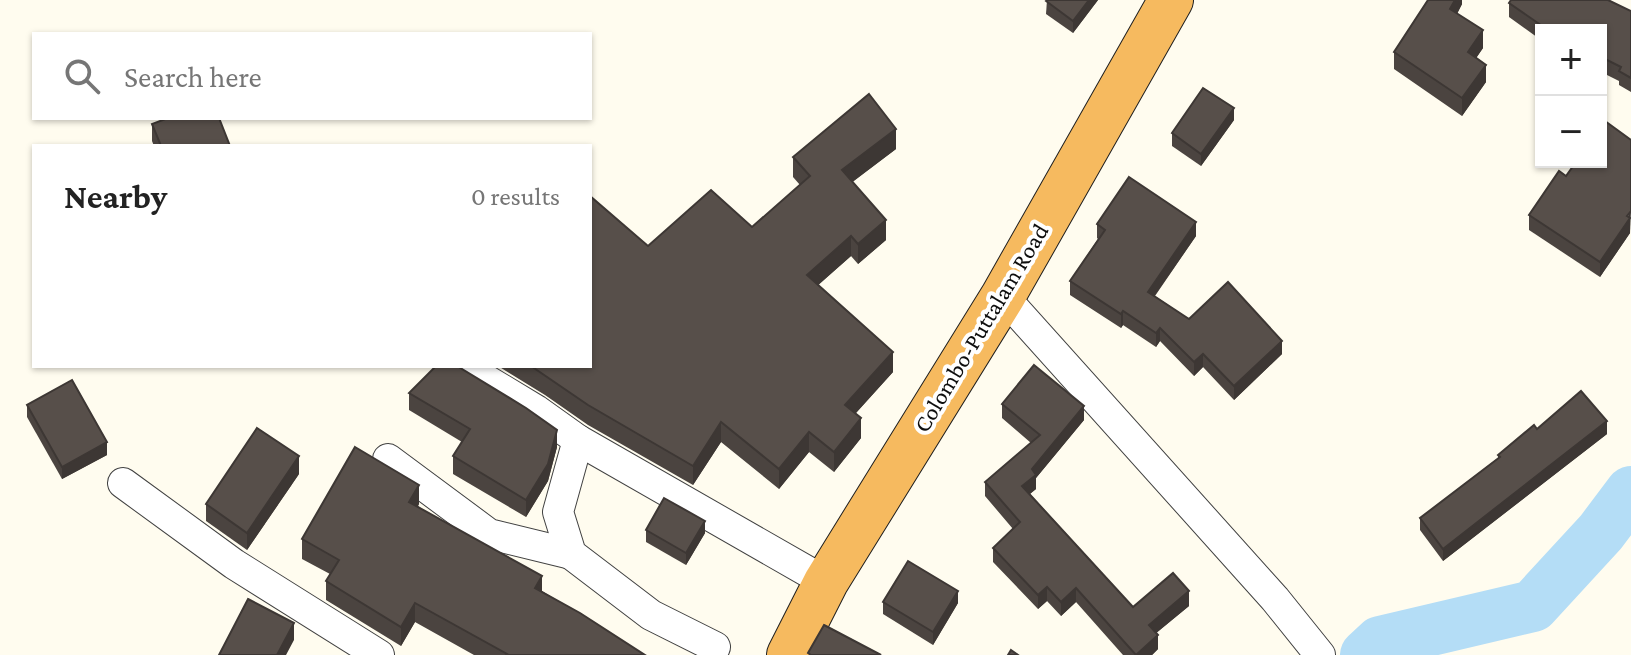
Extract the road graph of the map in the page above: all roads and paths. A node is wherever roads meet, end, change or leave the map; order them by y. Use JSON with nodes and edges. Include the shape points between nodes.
{"nodes":[{"id":1,"x":1171,"y":0,"type":"edge"},
{"id":2,"x":1003,"y":296,"type":"junction"},
{"id":3,"x":466,"y":368,"type":"edge"},
{"id":4,"x":578,"y":440,"type":"junction"},
{"id":5,"x":388,"y":459,"type":"dead end"},
{"id":6,"x":123,"y":483,"type":"dead end"},
{"id":7,"x":571,"y":554,"type":"junction"},
{"id":8,"x":826,"y":582,"type":"junction"},
{"id":9,"x":715,"y":647,"type":"dead end"},
{"id":10,"x":379,"y":655,"type":"edge"},
{"id":11,"x":789,"y":655,"type":"edge"},
{"id":12,"x":1320,"y":655,"type":"edge"}],
"edges":[{"from":1,"to":2,"type":"highway","name":"Colombo-Puttalam Road"},
{"from":2,"to":8,"type":"highway","name":"Colombo-Puttalam Road"},
{"from":2,"to":12,"type":"street"},
{"from":3,"to":4,"type":"street"},
{"from":4,"to":7,"type":"street","via":[[558,512]]},
{"from":4,"to":8,"type":"street"},
{"from":5,"to":7,"type":"street","via":[[489,534]]},
{"from":6,"to":10,"type":"street","via":[[234,564]]},
{"from":7,"to":9,"type":"street","via":[[651,615]]},
{"from":8,"to":11,"type":"highway","name":"Colombo-Puttalam Road"}]}
